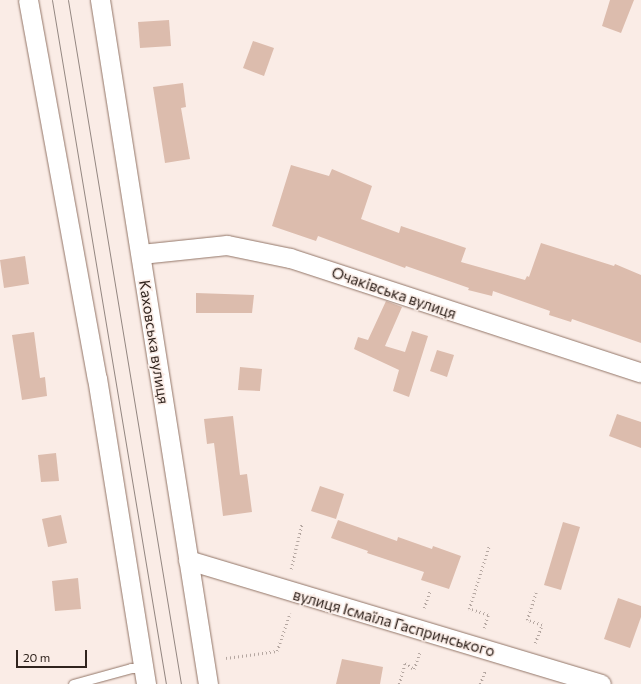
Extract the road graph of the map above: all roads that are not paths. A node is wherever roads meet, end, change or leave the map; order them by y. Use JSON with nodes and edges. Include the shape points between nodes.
{"nodes":[{"id":1,"x":28,"y":0,"type":"edge"},
{"id":2,"x":100,"y":0,"type":"edge"},
{"id":3,"x":141,"y":254,"type":"junction"},
{"id":4,"x":641,"y":373,"type":"edge"},
{"id":5,"x":188,"y":560,"type":"junction"},
{"id":6,"x":145,"y":676,"type":"edge"},
{"id":7,"x":73,"y":684,"type":"edge"},
{"id":8,"x":208,"y":684,"type":"edge"},
{"id":9,"x":601,"y":684,"type":"edge"}],
"edges":[{"from":1,"to":6,"type":"street","via":[[97,378]]},
{"from":2,"to":3,"type":"street","name":"Каховська вулиця"},
{"from":3,"to":4,"type":"street","name":"Очаківська вулиця","via":[[227,245],[290,258]]},
{"from":3,"to":5,"type":"street","name":"Каховська вулиця"},
{"from":5,"to":8,"type":"street","name":"Каховська вулиця"},
{"from":5,"to":9,"type":"street","name":"вулиця Ісмаїла Гаспринського"},
{"from":6,"to":7,"type":"lane","via":[[131,668]]}]}
